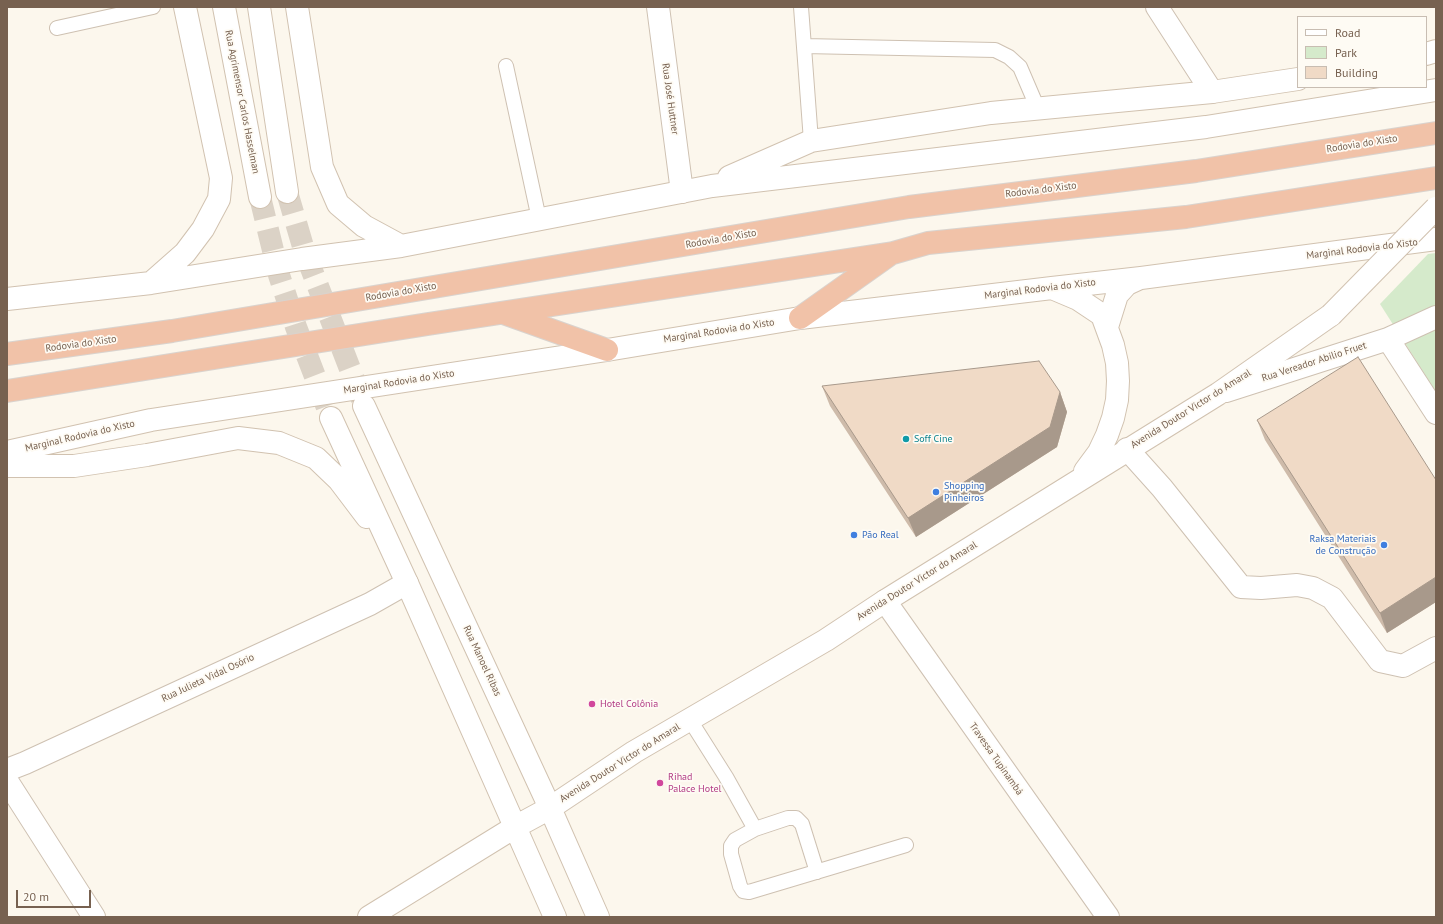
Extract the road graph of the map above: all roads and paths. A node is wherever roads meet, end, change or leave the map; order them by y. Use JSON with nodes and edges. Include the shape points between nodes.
{"nodes":[{"id":1,"x":153,"y":7,"type":"edge"},
{"id":2,"x":185,"y":7,"type":"edge"},
{"id":3,"x":224,"y":7,"type":"edge"},
{"id":4,"x":259,"y":7,"type":"edge"},
{"id":5,"x":297,"y":7,"type":"edge"},
{"id":6,"x":658,"y":7,"type":"edge"},
{"id":7,"x":800,"y":7,"type":"edge"},
{"id":8,"x":1157,"y":7,"type":"edge"},
{"id":9,"x":57,"y":28,"type":"dead end"},
{"id":10,"x":804,"y":46,"type":"junction"},
{"id":11,"x":506,"y":66,"type":"dead end"},
{"id":12,"x":1297,"y":79,"type":"edge"},
{"id":13,"x":1436,"y":90,"type":"edge"},
{"id":14,"x":1212,"y":92,"type":"junction"},
{"id":15,"x":1038,"y":109,"type":"junction"},
{"id":16,"x":1436,"y":133,"type":"edge"},
{"id":17,"x":811,"y":141,"type":"junction"},
{"id":18,"x":1436,"y":178,"type":"edge"},
{"id":19,"x":712,"y":186,"type":"junction"},
{"id":20,"x":287,"y":192,"type":"tunnel mouth"},
{"id":21,"x":682,"y":192,"type":"junction"},
{"id":22,"x":260,"y":197,"type":"tunnel mouth"},
{"id":23,"x":1436,"y":208,"type":"edge"},
{"id":24,"x":539,"y":219,"type":"junction"},
{"id":25,"x":1436,"y":239,"type":"edge"},
{"id":26,"x":401,"y":246,"type":"junction"},
{"id":27,"x":893,"y":252,"type":"junction"},
{"id":28,"x":1141,"y":278,"type":"junction"},
{"id":29,"x":151,"y":283,"type":"junction"},
{"id":30,"x":1052,"y":288,"type":"junction"},
{"id":31,"x":7,"y":299,"type":"edge"},
{"id":32,"x":503,"y":313,"type":"junction"},
{"id":33,"x":1436,"y":317,"type":"edge"},
{"id":34,"x":800,"y":318,"type":"junction"},
{"id":35,"x":1107,"y":327,"type":"junction"},
{"id":36,"x":1388,"y":339,"type":"junction"},
{"id":37,"x":607,"y":350,"type":"junction"},
{"id":38,"x":7,"y":354,"type":"edge"},
{"id":39,"x":7,"y":391,"type":"edge"},
{"id":40,"x":1218,"y":394,"type":"junction"},
{"id":41,"x":364,"y":406,"type":"tunnel mouth"},
{"id":42,"x":1436,"y":413,"type":"edge"},
{"id":43,"x":331,"y":418,"type":"tunnel mouth"},
{"id":44,"x":1127,"y":449,"type":"junction"},
{"id":45,"x":7,"y":452,"type":"edge"},
{"id":46,"x":7,"y":466,"type":"edge"},
{"id":47,"x":1076,"y":481,"type":"junction"},
{"id":48,"x":390,"y":546,"type":"junction"},
{"id":49,"x":407,"y":583,"type":"junction"},
{"id":50,"x":885,"y":601,"type":"junction"},
{"id":51,"x":1436,"y":648,"type":"edge"},
{"id":52,"x":690,"y":720,"type":"junction"},
{"id":53,"x":7,"y":770,"type":"edge"},
{"id":54,"x":7,"y":781,"type":"edge"},
{"id":55,"x":550,"y":808,"type":"junction"},
{"id":56,"x":515,"y":827,"type":"junction"},
{"id":57,"x":755,"y":829,"type":"junction"},
{"id":58,"x":906,"y":845,"type":"dead end"},
{"id":59,"x":817,"y":872,"type":"junction"},
{"id":60,"x":94,"y":917,"type":"edge"},
{"id":61,"x":369,"y":917,"type":"edge"},
{"id":62,"x":555,"y":917,"type":"edge"},
{"id":63,"x":598,"y":917,"type":"edge"},
{"id":64,"x":1108,"y":917,"type":"edge"}],
"edges":[{"from":1,"to":9,"type":"lane"},
{"from":2,"to":29,"type":"main road","via":[[221,178],[218,199],[203,229],[185,254]]},
{"from":3,"to":22,"type":"main road","name":"Rua Agrimensor Carlos Hasselman"},
{"from":4,"to":20,"type":"main road"},
{"from":5,"to":26,"type":"main road","via":[[322,168],[338,204],[364,226]]},
{"from":6,"to":21,"type":"main road","name":"Rua José Huttner"},
{"from":7,"to":10,"type":"lane"},
{"from":8,"to":14,"type":"main road"},
{"from":10,"to":15,"type":"lane","via":[[995,50],[1009,57],[1020,67]]},
{"from":10,"to":17,"type":"lane"},
{"from":11,"to":24,"type":"lane"},
{"from":12,"to":14,"type":"main road"},
{"from":13,"to":19,"type":"main road","via":[[1206,127]]},
{"from":14,"to":15,"type":"main road"},
{"from":15,"to":17,"type":"main road","via":[[991,113]]},
{"from":16,"to":38,"type":"highway","name":"Rodovia do Xisto","via":[[1196,170],[909,207],[172,331]]},
{"from":17,"to":19,"type":"main road"},
{"from":18,"to":27,"type":"highway","via":[[1186,217],[928,243]]},
{"from":19,"to":21,"type":"main road"},
{"from":21,"to":24,"type":"main road"},
{"from":23,"to":40,"type":"main road","name":"Avenida Doutor Victor do Amaral","bridge":true,"via":[[1330,315]]},
{"from":24,"to":26,"type":"main road"},
{"from":25,"to":28,"type":"main road","name":"Marginal Rodovia do Xisto"},
{"from":26,"to":29,"type":"main road"},
{"from":27,"to":32,"type":"highway"},
{"from":27,"to":34,"type":"highway"},
{"from":28,"to":30,"type":"main road","name":"Marginal Rodovia do Xisto"},
{"from":28,"to":35,"type":"main road","via":[[1127,284],[1117,295]]},
{"from":29,"to":31,"type":"main road"},
{"from":30,"to":34,"type":"main road","name":"Marginal Rodovia do Xisto"},
{"from":30,"to":35,"type":"main road","via":[[1091,306],[1102,315]]},
{"from":32,"to":37,"type":"highway"},
{"from":32,"to":39,"type":"highway"},
{"from":33,"to":36,"type":"main road","name":"Rua Vereador Abilio Fruet"},
{"from":34,"to":37,"type":"main road","name":"Marginal Rodovia do Xisto"},
{"from":35,"to":47,"type":"main road","via":[[1117,363],[1117,400],[1111,424],[1099,452]]},
{"from":36,"to":40,"type":"main road","name":"Rua Vereador Abilio Fruet"},
{"from":36,"to":42,"type":"main road"},
{"from":37,"to":45,"type":"main road","name":"Marginal Rodovia do Xisto","via":[[151,420]]},
{"from":40,"to":44,"type":"main road","name":"Avenida Doutor Victor do Amaral"},
{"from":41,"to":55,"type":"main road","name":"Rua Manoel Ribas"},
{"from":43,"to":48,"type":"main road"},
{"from":44,"to":47,"type":"main road","name":"Avenida Doutor Victor do Amaral"},
{"from":44,"to":51,"type":"main road","via":[[1162,488],[1241,587],[1297,585],[1313,588],[1332,598],[1380,661],[1403,666]]},
{"from":46,"to":48,"type":"main road","via":[[74,466],[147,456],[238,438],[279,443],[316,458],[339,480]]},
{"from":47,"to":50,"type":"main road","name":"Avenida Doutor Victor do Amaral"},
{"from":48,"to":49,"type":"main road"},
{"from":49,"to":53,"type":"main road","name":"Rua Julieta Vidal Osório","via":[[370,604]]},
{"from":49,"to":56,"type":"main road"},
{"from":50,"to":52,"type":"main road","name":"Avenida Doutor Victor do Amaral","via":[[826,640]]},
{"from":50,"to":64,"type":"main road","name":"Travessa Tupinambá"},
{"from":52,"to":55,"type":"main road","name":"Avenida Doutor Victor do Amaral","via":[[634,752]]},
{"from":52,"to":57,"type":"lane","via":[[726,776]]},
{"from":54,"to":60,"type":"main road"},
{"from":55,"to":56,"type":"main road","name":"Avenida Doutor Victor do Amaral"},
{"from":55,"to":63,"type":"main road","name":"Rua Manoel Ribas"},
{"from":56,"to":61,"type":"main road","name":"Avenida Doutor Victor do Amaral"},
{"from":56,"to":62,"type":"main road"},
{"from":57,"to":59,"type":"lane","via":[[788,818],[796,818],[802,824]]},
{"from":57,"to":59,"type":"lane","via":[[735,840],[731,846],[731,854],[743,891],[748,892]]},
{"from":58,"to":59,"type":"lane"}]}
